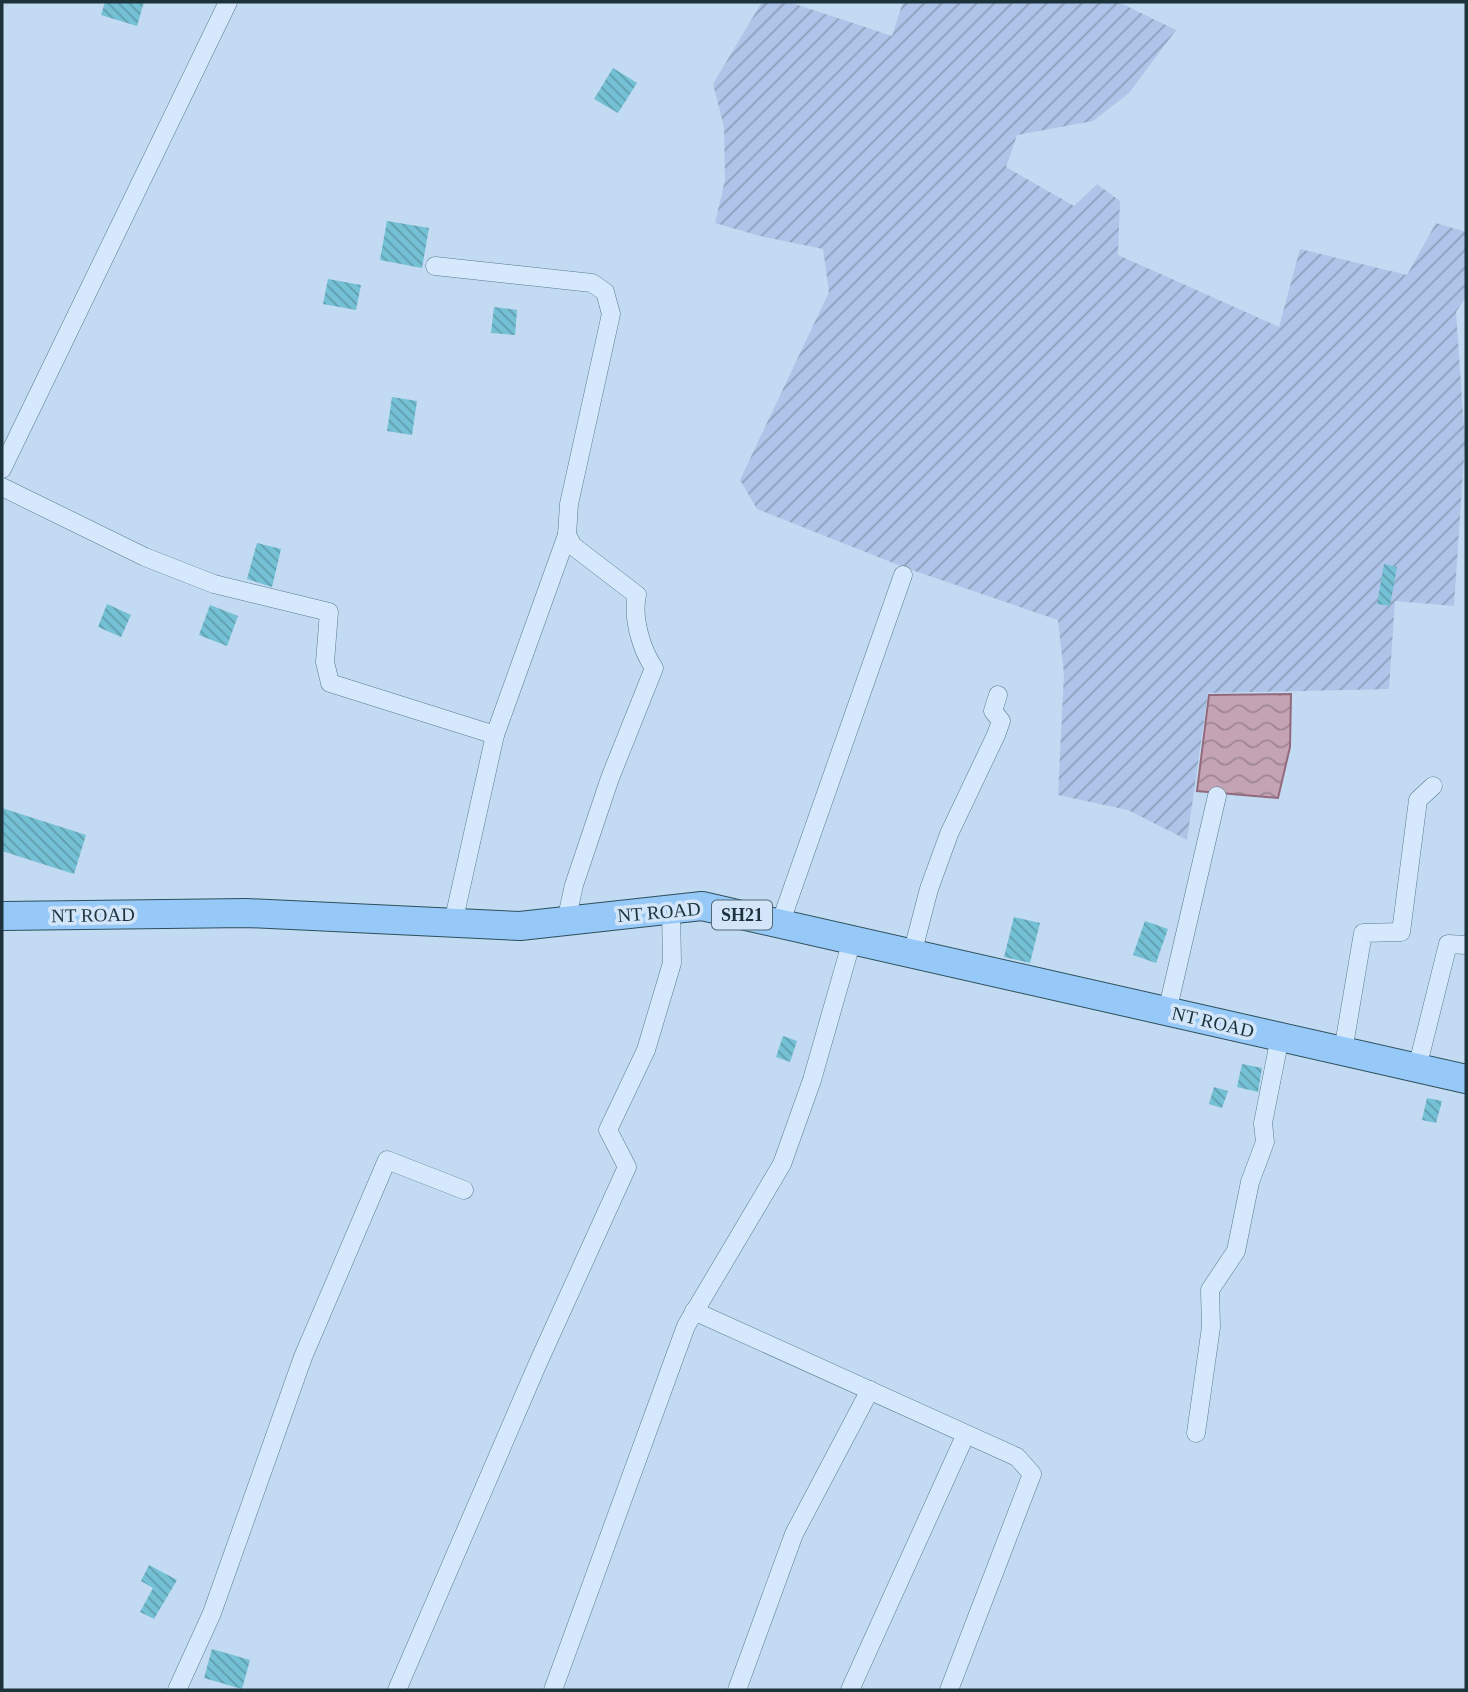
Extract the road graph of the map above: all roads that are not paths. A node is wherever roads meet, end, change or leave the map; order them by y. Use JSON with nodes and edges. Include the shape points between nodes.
{"nodes":[{"id":1,"x":228,"y":2,"type":"edge"},
{"id":2,"x":435,"y":266,"type":"dead end"},
{"id":3,"x":6,"y":450,"type":"edge"},
{"id":4,"x":2,"y":469,"type":"edge"},
{"id":5,"x":2,"y":487,"type":"edge"},
{"id":6,"x":566,"y":535,"type":"junction"},
{"id":7,"x":903,"y":575,"type":"dead end"},
{"id":8,"x":998,"y":695,"type":"dead end"},
{"id":9,"x":495,"y":735,"type":"junction"},
{"id":10,"x":1433,"y":786,"type":"dead end"},
{"id":11,"x":1217,"y":796,"type":"dead end"},
{"id":12,"x":671,"y":910,"type":"junction"},
{"id":13,"x":2,"y":916,"type":"edge"},
{"id":14,"x":566,"y":921,"type":"junction"},
{"id":15,"x":453,"y":923,"type":"junction"},
{"id":16,"x":780,"y":924,"type":"junction"},
{"id":17,"x":852,"y":940,"type":"junction"},
{"id":18,"x":1466,"y":945,"type":"edge"},
{"id":19,"x":912,"y":954,"type":"junction"},
{"id":20,"x":1167,"y":1012,"type":"junction"},
{"id":21,"x":1280,"y":1037,"type":"junction"},
{"id":22,"x":1343,"y":1051,"type":"junction"},
{"id":23,"x":1417,"y":1068,"type":"junction"},
{"id":24,"x":1466,"y":1079,"type":"edge"},
{"id":25,"x":464,"y":1191,"type":"dead end"},
{"id":26,"x":694,"y":1311,"type":"junction"},
{"id":27,"x":870,"y":1390,"type":"junction"},
{"id":28,"x":1196,"y":1433,"type":"dead end"},
{"id":29,"x":965,"y":1436,"type":"junction"},
{"id":30,"x":177,"y":1690,"type":"edge"},
{"id":31,"x":397,"y":1690,"type":"edge"},
{"id":32,"x":553,"y":1690,"type":"edge"},
{"id":33,"x":737,"y":1690,"type":"edge"},
{"id":34,"x":850,"y":1690,"type":"edge"},
{"id":35,"x":949,"y":1690,"type":"edge"}],
"edges":[{"from":1,"to":3,"type":"street"},
{"from":2,"to":6,"type":"street","via":[[592,283],[606,292],[611,314]]},
{"from":3,"to":4,"type":"street"},
{"from":5,"to":9,"type":"street","via":[[203,580],[329,612],[325,662],[330,683]]},
{"from":6,"to":9,"type":"street"},
{"from":6,"to":14,"type":"street","via":[[573,546],[636,595],[640,637],[654,668],[610,778]]},
{"from":7,"to":16,"type":"street"},
{"from":8,"to":19,"type":"street","via":[[993,711],[1001,721],[949,834]]},
{"from":9,"to":15,"type":"street"},
{"from":10,"to":22,"type":"street","via":[[1418,800],[1401,932],[1363,933]]},
{"from":11,"to":20,"type":"street"},
{"from":12,"to":14,"type":"main road","name":"NT ROAD","number":"SH21"},
{"from":12,"to":16,"type":"main road","name":"NT ROAD","number":"SH21","via":[[702,906]]},
{"from":12,"to":31,"type":"street","via":[[668,976],[646,1050],[608,1130],[627,1167]]},
{"from":13,"to":15,"type":"main road","name":"NT ROAD","number":"SH21","via":[[247,913]]},
{"from":14,"to":15,"type":"main road","name":"NT ROAD","number":"SH21","via":[[520,926]]},
{"from":16,"to":17,"type":"main road","name":"NT ROAD","number":"SH21"},
{"from":17,"to":19,"type":"main road","name":"NT ROAD","number":"SH21"},
{"from":17,"to":26,"type":"street","via":[[812,1080],[782,1164]]},
{"from":18,"to":23,"type":"street","via":[[1448,944]]},
{"from":19,"to":20,"type":"main road","name":"NT ROAD","number":"SH21"},
{"from":20,"to":21,"type":"main road","name":"NT ROAD","number":"SH21"},
{"from":21,"to":22,"type":"main road","name":"NT ROAD","number":"SH21"},
{"from":21,"to":28,"type":"street","via":[[1263,1123],[1265,1142],[1250,1182],[1236,1251],[1210,1290],[1211,1327]]},
{"from":22,"to":23,"type":"main road","name":"NT ROAD","number":"SH21"},
{"from":23,"to":24,"type":"main road","name":"NT ROAD","number":"SH21"},
{"from":25,"to":30,"type":"street","via":[[387,1160],[303,1357],[212,1613]]},
{"from":26,"to":27,"type":"street"},
{"from":26,"to":32,"type":"street"},
{"from":27,"to":29,"type":"street"},
{"from":27,"to":33,"type":"street","via":[[794,1534]]},
{"from":29,"to":34,"type":"street"},
{"from":29,"to":35,"type":"street","via":[[1017,1457],[1032,1474]]}]}
